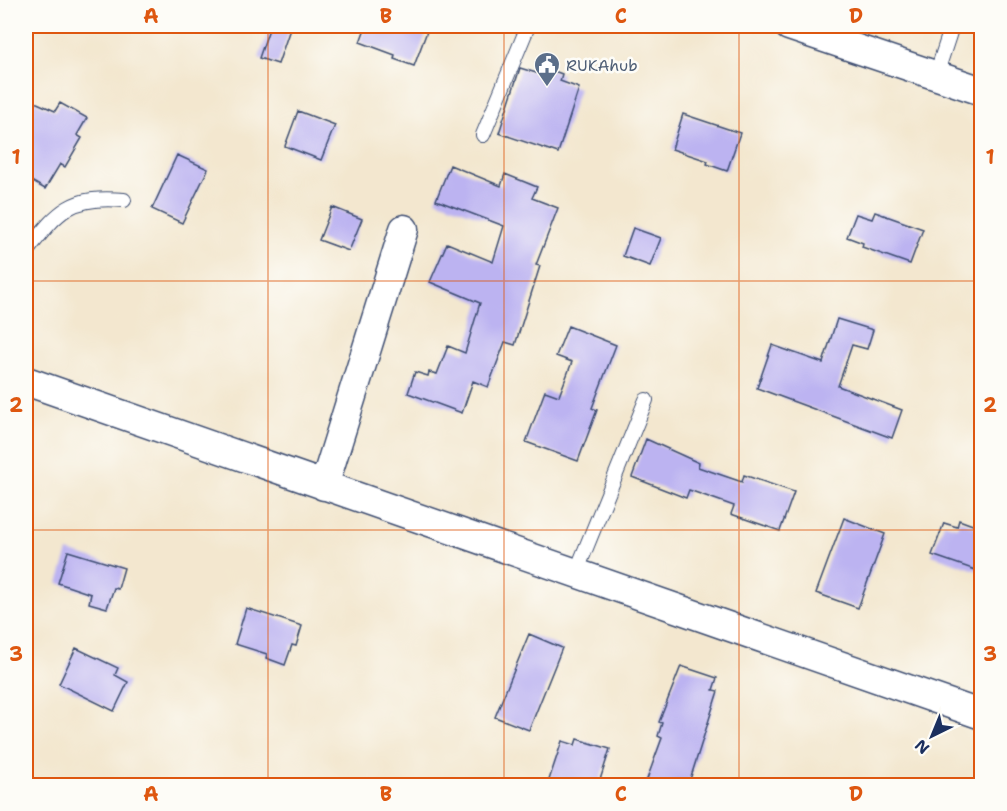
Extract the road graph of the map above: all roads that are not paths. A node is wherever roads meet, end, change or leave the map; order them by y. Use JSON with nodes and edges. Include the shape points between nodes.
{"nodes":[{"id":1,"x":528,"y":26,"type":"edge"},
{"id":2,"x":789,"y":26,"type":"edge"},
{"id":3,"x":952,"y":26,"type":"edge"},
{"id":4,"x":936,"y":75,"type":"junction"},
{"id":5,"x":981,"y":91,"type":"edge"},
{"id":6,"x":483,"y":135,"type":"dead end"},
{"id":7,"x":123,"y":200,"type":"dead end"},
{"id":8,"x":404,"y":229,"type":"dead end"},
{"id":9,"x":26,"y":252,"type":"edge"},
{"id":10,"x":26,"y":381,"type":"edge"},
{"id":11,"x":646,"y":400,"type":"dead end"},
{"id":12,"x":324,"y":486,"type":"junction"},
{"id":13,"x":575,"y":575,"type":"junction"},
{"id":14,"x":981,"y":715,"type":"edge"}],
"edges":[{"from":1,"to":6,"type":"lane"},
{"from":2,"to":4,"type":"street"},
{"from":3,"to":4,"type":"lane"},
{"from":4,"to":5,"type":"street"},
{"from":7,"to":9,"type":"lane","via":[[82,200],[66,208]]},
{"from":8,"to":12,"type":"street"},
{"from":10,"to":12,"type":"street"},
{"from":11,"to":13,"type":"lane"},
{"from":12,"to":13,"type":"street"},
{"from":13,"to":14,"type":"street"}]}
